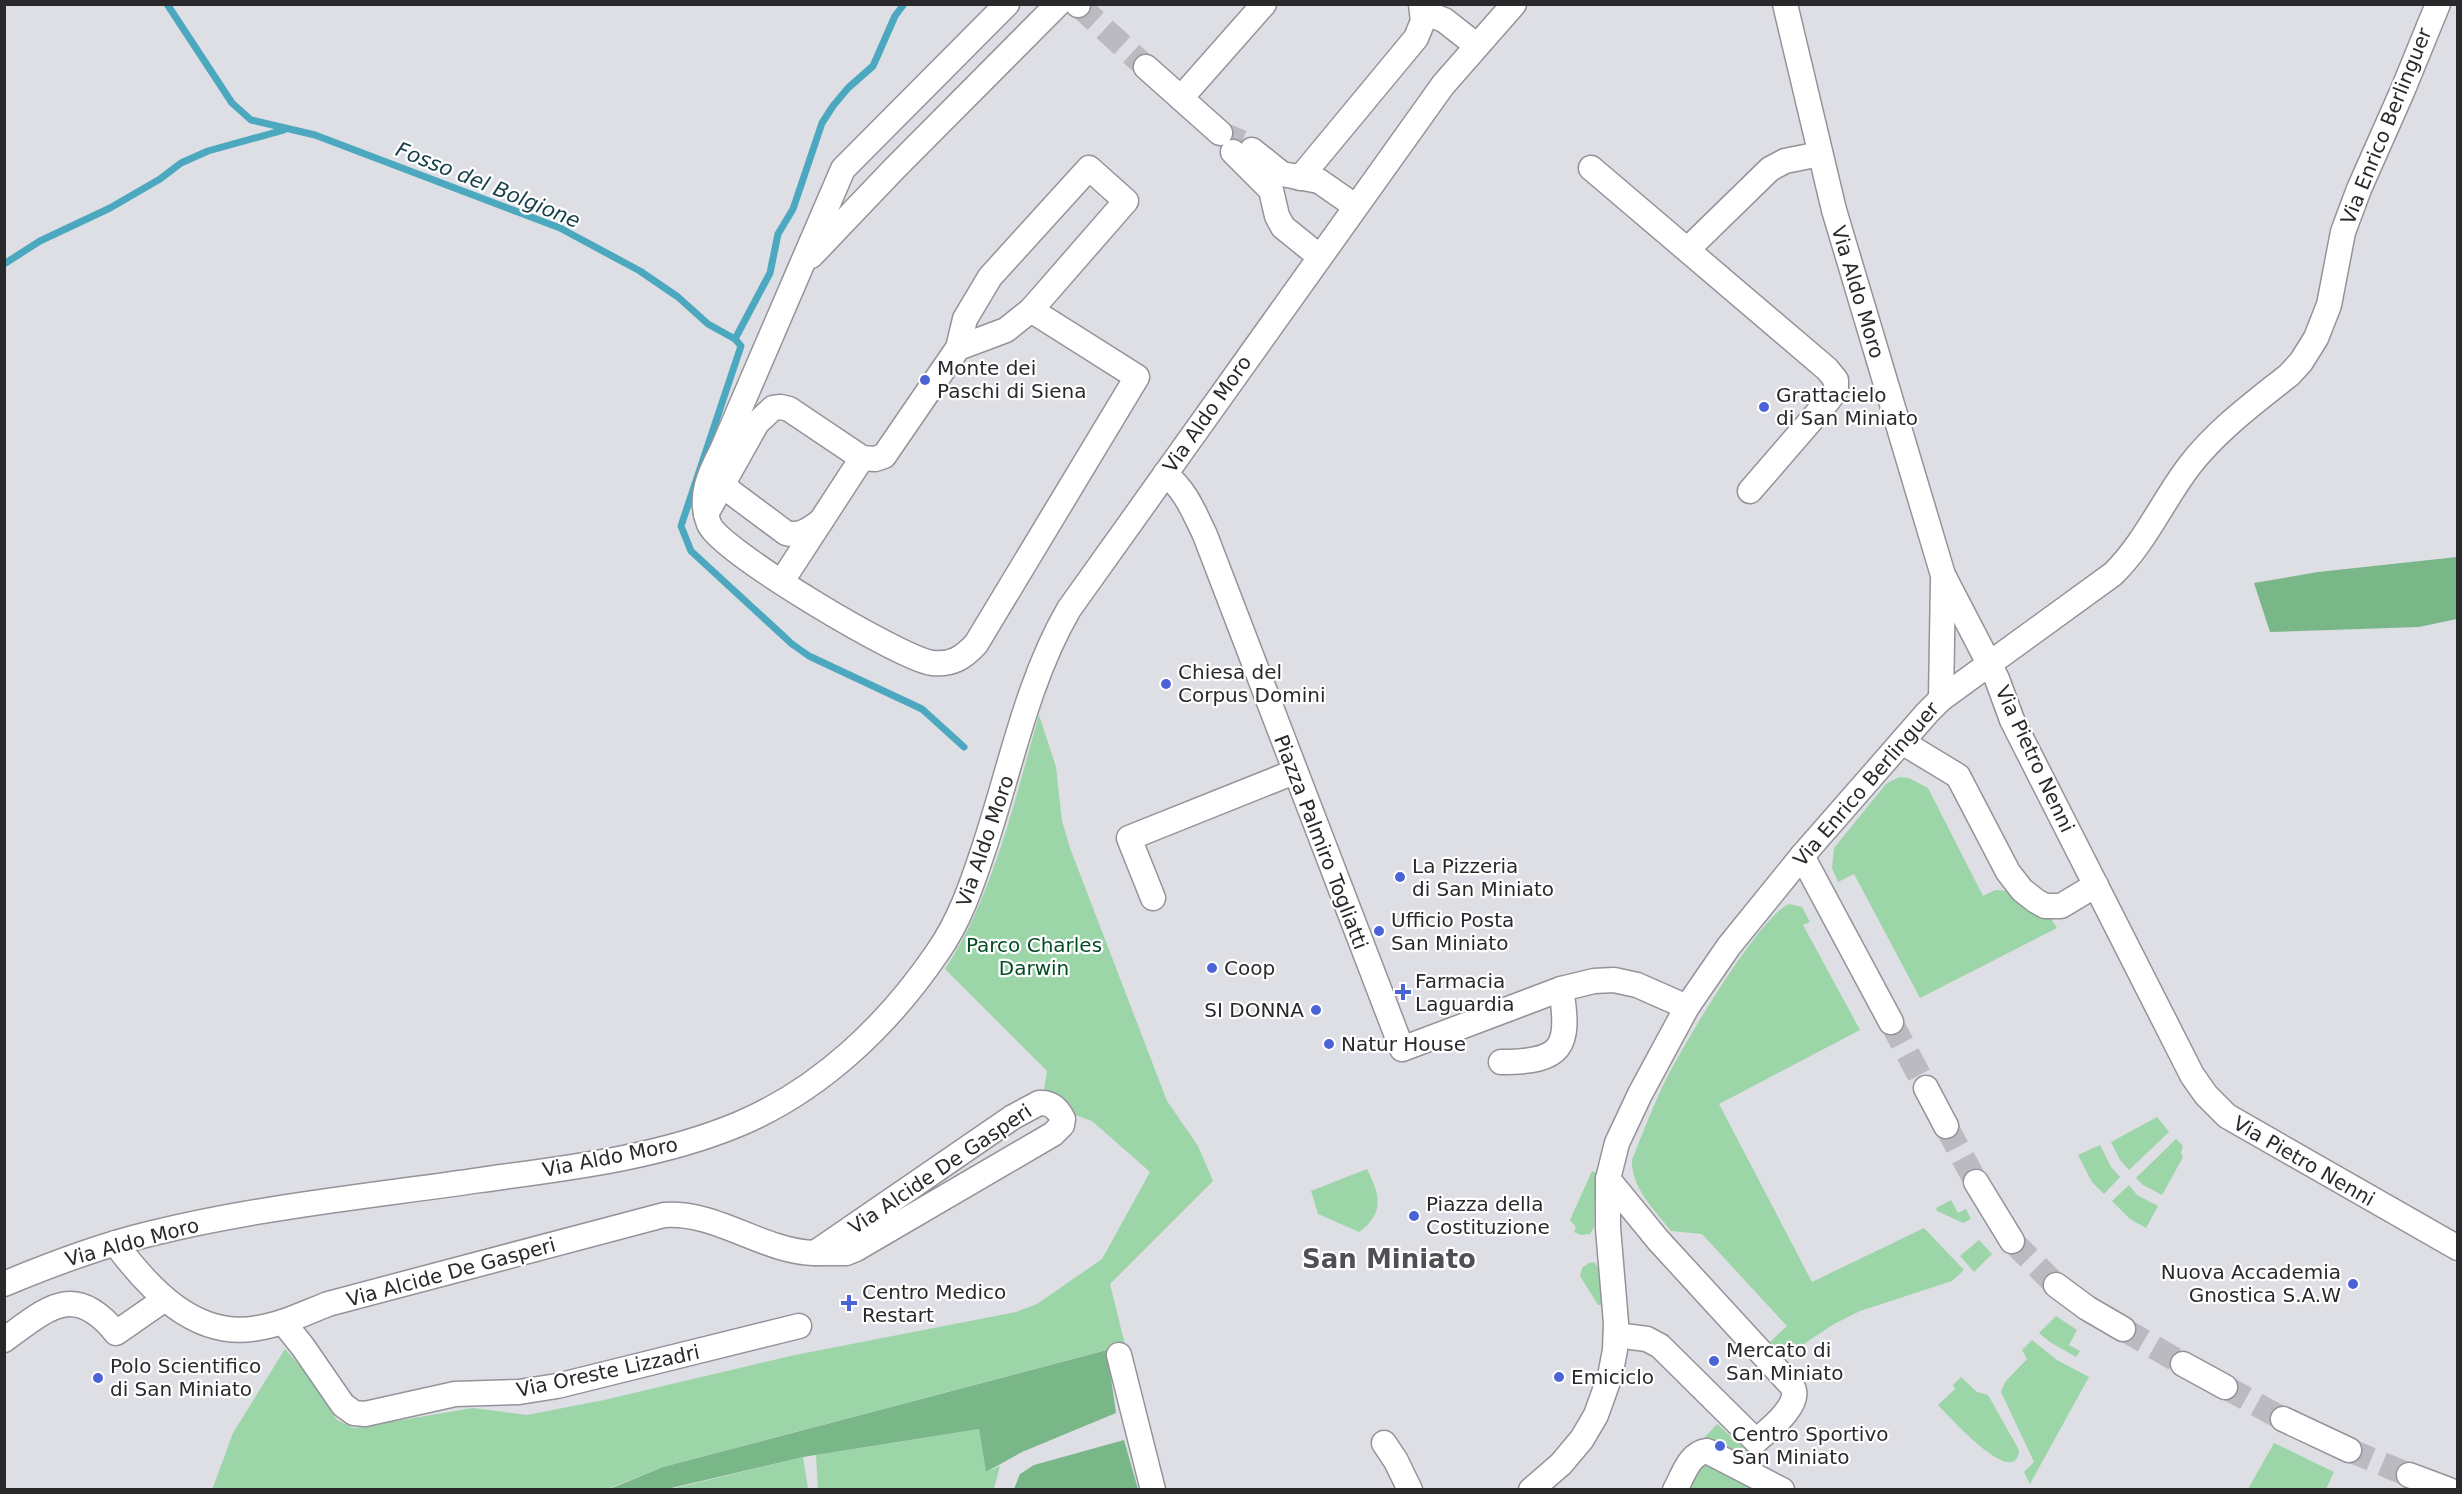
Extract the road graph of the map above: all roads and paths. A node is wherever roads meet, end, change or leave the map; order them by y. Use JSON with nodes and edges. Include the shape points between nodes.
{"nodes":[{"id":1,"x":1007,"y":4,"type":"edge"},
{"id":2,"x":1058,"y":4,"type":"edge"},
{"id":3,"x":1264,"y":4,"type":"edge"},
{"id":4,"x":1514,"y":4,"type":"edge"},
{"id":5,"x":1785,"y":4,"type":"edge"},
{"id":6,"x":2438,"y":4,"type":"edge"},
{"id":7,"x":1422,"y":8,"type":"edge"},
{"id":8,"x":1476,"y":45,"type":"junction"},
{"id":9,"x":1146,"y":67,"type":"tunnel mouth"},
{"id":10,"x":1181,"y":98,"type":"junction"},
{"id":11,"x":1232,"y":142,"type":"junction"},
{"id":12,"x":1820,"y":154,"type":"junction"},
{"id":13,"x":1591,"y":168,"type":"dead end"},
{"id":14,"x":1300,"y":178,"type":"junction"},
{"id":15,"x":1355,"y":206,"type":"junction"},
{"id":16,"x":1688,"y":249,"type":"junction"},
{"id":17,"x":1320,"y":257,"type":"junction"},
{"id":18,"x":803,"y":265,"type":"junction"},
{"id":19,"x":1031,"y":310,"type":"junction"},
{"id":20,"x":958,"y":348,"type":"junction"},
{"id":21,"x":722,"y":450,"type":"junction"},
{"id":22,"x":862,"y":458,"type":"junction"},
{"id":23,"x":1165,"y":474,"type":"junction"},
{"id":24,"x":724,"y":484,"type":"junction"},
{"id":25,"x":1750,"y":491,"type":"dead end"},
{"id":26,"x":706,"y":514,"type":"junction"},
{"id":27,"x":821,"y":521,"type":"junction"},
{"id":28,"x":1943,"y":575,"type":"junction"},
{"id":29,"x":782,"y":581,"type":"junction"},
{"id":30,"x":1989,"y":666,"type":"junction"},
{"id":31,"x":1941,"y":699,"type":"junction"},
{"id":32,"x":1902,"y":742,"type":"junction"},
{"id":33,"x":1294,"y":772,"type":"junction"},
{"id":34,"x":1802,"y":856,"type":"junction"},
{"id":35,"x":2096,"y":885,"type":"junction"},
{"id":36,"x":1153,"y":898,"type":"dead end"},
{"id":37,"x":1561,"y":988,"type":"junction"},
{"id":38,"x":1687,"y":1007,"type":"junction"},
{"id":39,"x":1891,"y":1022,"type":"tunnel mouth"},
{"id":40,"x":1501,"y":1062,"type":"dead end"},
{"id":41,"x":1926,"y":1088,"type":"tunnel mouth"},
{"id":42,"x":1946,"y":1126,"type":"tunnel mouth"},
{"id":43,"x":1608,"y":1179,"type":"junction"},
{"id":44,"x":1976,"y":1182,"type":"tunnel mouth"},
{"id":45,"x":1658,"y":1240,"type":"junction"},
{"id":46,"x":1609,"y":1241,"type":"junction"},
{"id":47,"x":2012,"y":1241,"type":"tunnel mouth"},
{"id":48,"x":115,"y":1243,"type":"junction"},
{"id":49,"x":2457,"y":1248,"type":"edge"},
{"id":50,"x":815,"y":1253,"type":"junction"},
{"id":51,"x":4,"y":1284,"type":"edge"},
{"id":52,"x":2056,"y":1285,"type":"tunnel mouth"},
{"id":53,"x":165,"y":1299,"type":"junction"},
{"id":54,"x":283,"y":1322,"type":"junction"},
{"id":55,"x":799,"y":1326,"type":"dead end"},
{"id":56,"x":2123,"y":1329,"type":"tunnel mouth"},
{"id":57,"x":1616,"y":1335,"type":"junction"},
{"id":58,"x":4,"y":1340,"type":"edge"},
{"id":59,"x":1119,"y":1354,"type":"dead end"},
{"id":60,"x":2184,"y":1364,"type":"tunnel mouth"},
{"id":61,"x":2225,"y":1387,"type":"tunnel mouth"},
{"id":62,"x":2283,"y":1419,"type":"tunnel mouth"},
{"id":63,"x":1384,"y":1443,"type":"dead end"},
{"id":64,"x":2349,"y":1450,"type":"tunnel mouth"},
{"id":65,"x":2409,"y":1475,"type":"tunnel mouth"},
{"id":66,"x":1153,"y":1490,"type":"edge"},
{"id":67,"x":1410,"y":1490,"type":"edge"},
{"id":68,"x":1531,"y":1490,"type":"edge"},
{"id":69,"x":1675,"y":1490,"type":"edge"},
{"id":70,"x":1782,"y":1490,"type":"edge"},
{"id":71,"x":2449,"y":1490,"type":"edge"}],
"edges":[{"from":1,"to":18,"type":"street","via":[[843,168]]},
{"from":2,"to":18,"type":"street"},
{"from":3,"to":10,"type":"street"},
{"from":4,"to":8,"type":"street","name":"Via Aldo Moro"},
{"from":5,"to":12,"type":"street","name":"Via Aldo Moro"},
{"from":6,"to":30,"type":"street","name":"Via Enrico Berlinguer","via":[[2359,189],[2343,232],[2329,305],[2301,362],[2204,449],[2113,574]]},
{"from":7,"to":8,"type":"street"},
{"from":7,"to":14,"type":"street","via":[[1416,38]]},
{"from":8,"to":15,"type":"street","name":"Via Aldo Moro"},
{"from":9,"to":10,"type":"street"},
{"from":10,"to":11,"type":"street"},
{"from":11,"to":14,"type":"street","via":[[1282,174]]},
{"from":11,"to":17,"type":"street","via":[[1271,190],[1283,227]]},
{"from":12,"to":16,"type":"street","via":[[1785,161],[1770,170]]},
{"from":12,"to":28,"type":"street","name":"Via Aldo Moro"},
{"from":13,"to":16,"type":"street"},
{"from":14,"to":15,"type":"street","via":[[1319,181]]},
{"from":15,"to":17,"type":"street","name":"Via Aldo Moro"},
{"from":16,"to":25,"type":"street","via":[[1836,380],[1836,390],[1827,402]]},
{"from":17,"to":23,"type":"street","name":"Via Aldo Moro"},
{"from":18,"to":21,"type":"street"},
{"from":19,"to":20,"type":"street","via":[[1006,330]]},
{"from":19,"to":20,"type":"street","via":[[1126,201],[1089,168],[990,278],[965,319]]},
{"from":19,"to":29,"type":"street","via":[[1137,377],[966,655],[947,663],[913,657],[859,631]]},
{"from":20,"to":22,"type":"street","via":[[888,453],[875,459]]},
{"from":21,"to":24,"type":"street"},
{"from":21,"to":26,"type":"street","via":[[708,476]]},
{"from":22,"to":24,"type":"street","via":[[798,414],[772,408],[757,423]]},
{"from":22,"to":27,"type":"street"},
{"from":23,"to":33,"type":"street","name":"Piazza Palmiro Togliatti","via":[[1183,492],[1205,535]]},
{"from":23,"to":48,"type":"street","name":"Via Aldo Moro","via":[[1086,582],[1049,646],[974,877],[950,933],[889,1014],[844,1059],[811,1084],[740,1124],[667,1148],[247,1214]]},
{"from":24,"to":26,"type":"street"},
{"from":24,"to":27,"type":"street","via":[[786,533],[801,533]]},
{"from":26,"to":29,"type":"street","via":[[715,534]]},
{"from":27,"to":29,"type":"street"},
{"from":28,"to":30,"type":"street","name":"Via Aldo Moro"},
{"from":28,"to":31,"type":"street","name":"Via Aldo Moro"},
{"from":30,"to":31,"type":"street","name":"Via Enrico Berlinguer"},
{"from":30,"to":35,"type":"street","name":"Via Pietro Nenni","via":[[2012,720]]},
{"from":31,"to":32,"type":"street","name":"Via Enrico Berlinguer"},
{"from":32,"to":34,"type":"street","name":"Via Enrico Berlinguer"},
{"from":32,"to":35,"type":"street","via":[[1958,776],[2008,872],[2036,902],[2061,906]]},
{"from":33,"to":36,"type":"street","via":[[1129,838]]},
{"from":33,"to":37,"type":"street","name":"Piazza Palmiro Togliatti","via":[[1402,1049]]},
{"from":34,"to":38,"type":"street","name":"Via Enrico Berlinguer","via":[[1729,946]]},
{"from":34,"to":39,"type":"street"},
{"from":35,"to":49,"type":"street","name":"Via Pietro Nenni","via":[[2192,1075],[2218,1109]]},
{"from":37,"to":38,"type":"street","via":[[1594,981],[1624,982]]},
{"from":37,"to":40,"type":"street","via":[[1564,1029],[1556,1050],[1533,1062]]},
{"from":38,"to":43,"type":"street","name":"Via Enrico Berlinguer","via":[[1617,1143]]},
{"from":41,"to":42,"type":"street"},
{"from":43,"to":45,"type":"street"},
{"from":43,"to":46,"type":"street","name":"Via Enrico Berlinguer"},
{"from":44,"to":47,"type":"street"},
{"from":45,"to":46,"type":"street","via":[[1632,1235]]},
{"from":45,"to":57,"type":"street","via":[[1791,1385],[1796,1394],[1794,1400],[1756,1441],[1660,1346],[1647,1339]]},
{"from":46,"to":57,"type":"street","name":"Via Enrico Berlinguer"},
{"from":48,"to":51,"type":"street","name":"Via Aldo Moro"},
{"from":48,"to":53,"type":"street","name":"Via Alcide De Gasperi"},
{"from":50,"to":50,"type":"street","name":"Via Alcide De Gasperi","via":[[855,1250],[1053,1134],[1062,1125],[1061,1115],[1046,1102],[1024,1110]]},
{"from":50,"to":54,"type":"street","name":"Via Alcide De Gasperi","via":[[778,1247],[689,1216],[664,1215],[328,1305]]},
{"from":52,"to":56,"type":"street"},
{"from":53,"to":54,"type":"street","name":"Via Alcide De Gasperi","via":[[194,1319],[220,1328],[256,1329]]},
{"from":53,"to":58,"type":"street","via":[[116,1333],[96,1313],[71,1303],[46,1310]]},
{"from":54,"to":55,"type":"street","name":"Via Oreste Lizzadri","via":[[343,1405],[354,1413],[365,1414],[447,1395],[557,1386]]},
{"from":57,"to":68,"type":"street","name":"Via Enrico Berlinguer","via":[[1610,1376],[1592,1423],[1561,1464]]},
{"from":59,"to":66,"type":"street"},
{"from":60,"to":61,"type":"street"},
{"from":62,"to":64,"type":"street"},
{"from":63,"to":67,"type":"street"},
{"from":65,"to":71,"type":"street"},
{"from":69,"to":70,"type":"street","via":[[1691,1460],[1707,1451]]}]}
